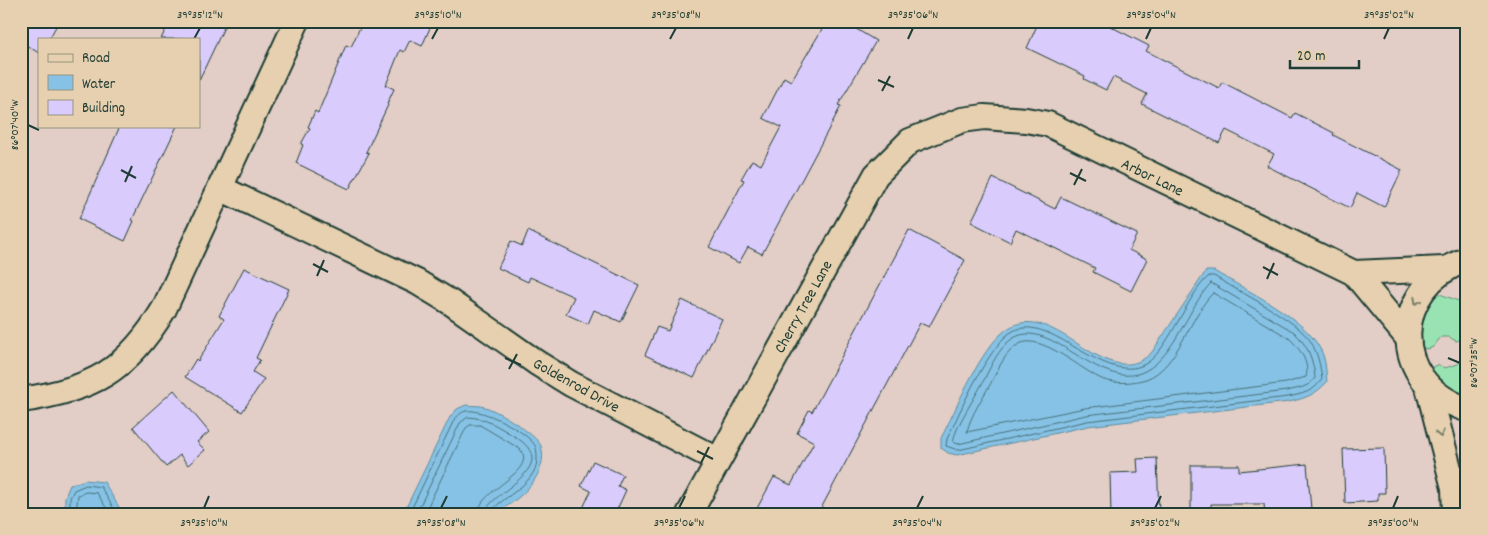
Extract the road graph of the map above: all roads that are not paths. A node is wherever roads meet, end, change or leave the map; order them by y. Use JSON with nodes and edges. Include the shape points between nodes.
{"nodes":[{"id":1,"x":297,"y":21,"type":"edge"},
{"id":2,"x":945,"y":127,"type":"joint"},
{"id":3,"x":220,"y":188,"type":"junction"},
{"id":4,"x":1466,"y":260,"type":"edge"},
{"id":5,"x":1444,"y":269,"type":"junction"},
{"id":6,"x":1354,"y":273,"type":"junction"},
{"id":7,"x":1407,"y":337,"type":"junction"},
{"id":8,"x":1428,"y":387,"type":"junction"},
{"id":9,"x":21,"y":400,"type":"edge"},
{"id":10,"x":1466,"y":409,"type":"edge"},
{"id":11,"x":718,"y":460,"type":"junction"},
{"id":12,"x":1460,"y":480,"type":"edge"},
{"id":13,"x":688,"y":514,"type":"edge"},
{"id":14,"x":1454,"y":514,"type":"edge"}],
"edges":[{"from":1,"to":3,"type":"street"},
{"from":2,"to":6,"type":"street","name":"Arbor Lane","via":[[962,120],[984,117],[1048,124]]},
{"from":2,"to":11,"type":"street","name":"Cherry Tree Lane","via":[[910,141],[876,175]]},
{"from":3,"to":9,"type":"street","via":[[164,308],[149,334],[126,360],[94,381],[58,394]]},
{"from":3,"to":11,"type":"street","name":"Goldenrod Drive","via":[[417,282],[571,384]]},
{"from":4,"to":5,"type":"street"},
{"from":5,"to":6,"type":"street","name":"Arbor Lane"},
{"from":5,"to":7,"type":"street","one_way":true,"via":[[1424,287],[1411,310]]},
{"from":6,"to":7,"type":"street","name":"Arbor Lane"},
{"from":7,"to":8,"type":"street","via":[[1417,372]]},
{"from":8,"to":10,"type":"street","via":[[1449,403]]},
{"from":8,"to":12,"type":"street","one_way":true},
{"from":11,"to":13,"type":"street","name":"Cherry Tree Lane"},
{"from":12,"to":14,"type":"street"}]}
